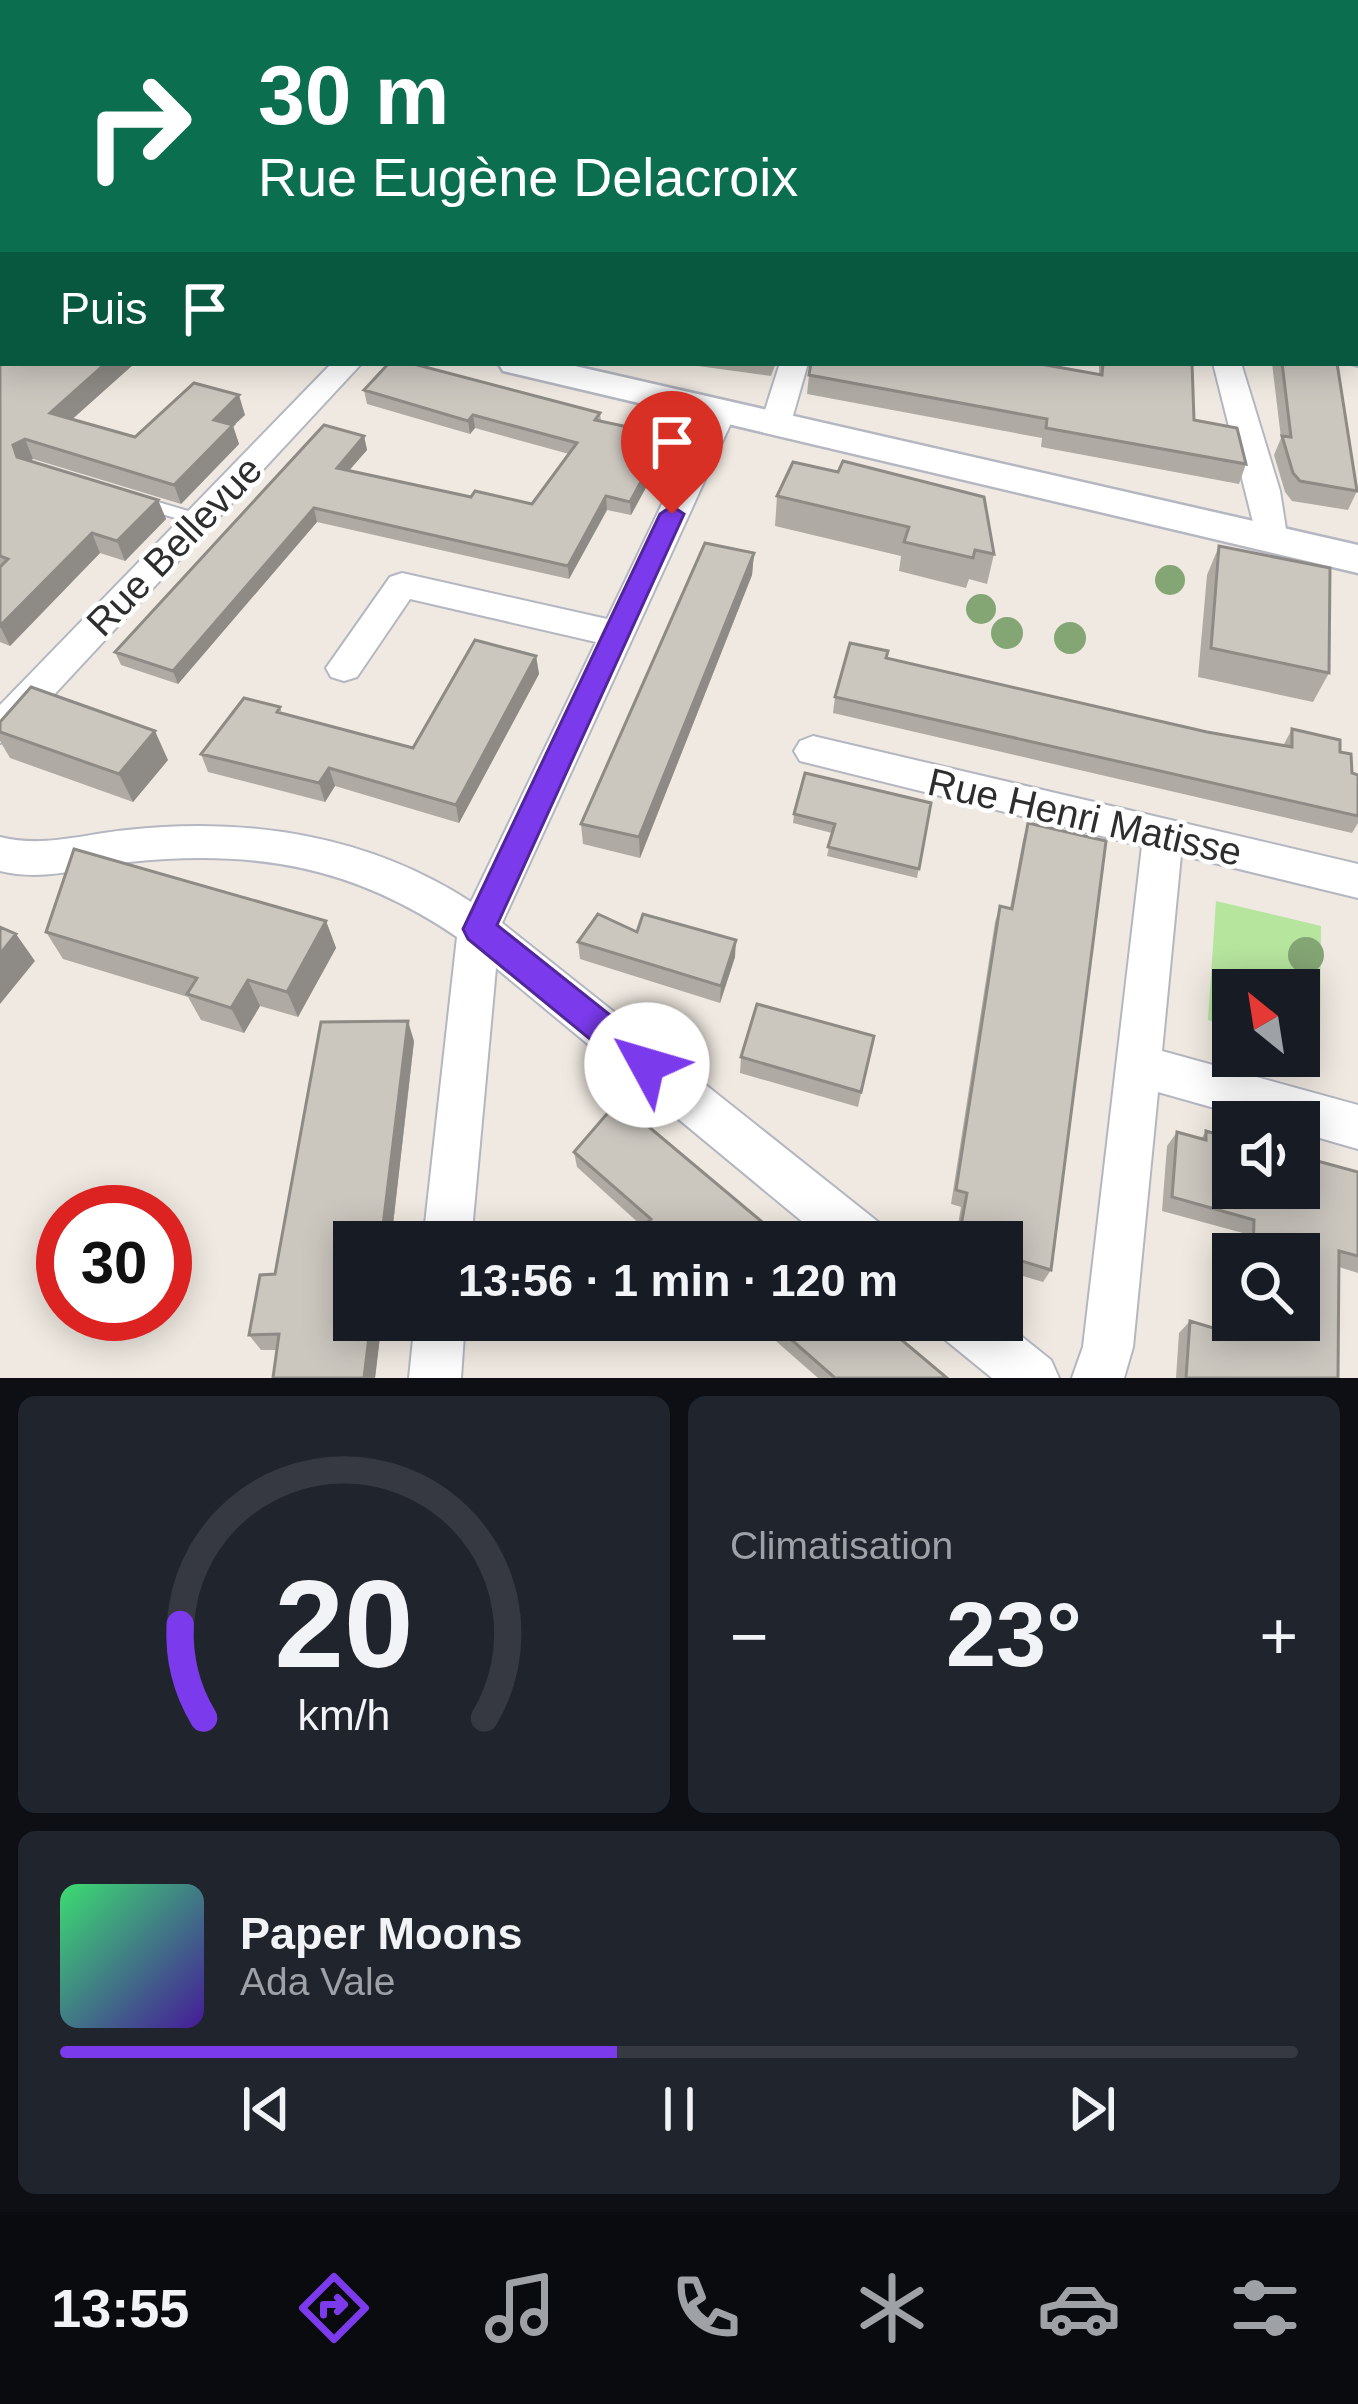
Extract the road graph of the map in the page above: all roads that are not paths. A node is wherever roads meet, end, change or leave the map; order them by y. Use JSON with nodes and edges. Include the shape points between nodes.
{"nodes":[{"id":1,"x":345,"y":366,"type":"edge"},
{"id":2,"x":529,"y":366,"type":"edge"},
{"id":3,"x":793,"y":366,"type":"edge"},
{"id":4,"x":1228,"y":366,"type":"edge"},
{"id":5,"x":721,"y":412,"type":"junction"},
{"id":6,"x":776,"y":426,"type":"junction"},
{"id":7,"x":132,"y":499,"type":"edge"},
{"id":8,"x":199,"y":520,"type":"junction"},
{"id":9,"x":1272,"y":542,"type":"junction"},
{"id":10,"x":1358,"y":559,"type":"edge"},
{"id":11,"x":616,"y":634,"type":"junction"},
{"id":12,"x":344,"y":668,"type":"dead end"},
{"id":13,"x":0,"y":729,"type":"edge"},
{"id":14,"x":813,"y":751,"type":"dead end"},
{"id":15,"x":1162,"y":836,"type":"junction"},
{"id":16,"x":0,"y":854,"type":"edge"},
{"id":17,"x":63,"y":856,"type":"junction"},
{"id":18,"x":0,"y":875,"type":"edge"},
{"id":19,"x":1358,"y":881,"type":"edge"},
{"id":20,"x":479,"y":929,"type":"junction"},
{"id":21,"x":1138,"y":1065,"type":"junction"},
{"id":22,"x":1358,"y":1126,"type":"edge"},
{"id":23,"x":449,"y":1221,"type":"edge"},
{"id":24,"x":839,"y":1221,"type":"edge"},
{"id":25,"x":438,"y":1341,"type":"edge"},
{"id":26,"x":987,"y":1341,"type":"edge"},
{"id":27,"x":435,"y":1378,"type":"edge"},
{"id":28,"x":1033,"y":1378,"type":"edge"},
{"id":29,"x":1099,"y":1378,"type":"edge"}],
"edges":[{"from":1,"to":8,"type":"street","name":"Rue Bellevue"},
{"from":2,"to":5,"type":"street"},
{"from":3,"to":6,"type":"street"},
{"from":4,"to":9,"type":"street"},
{"from":5,"to":6,"type":"street"},
{"from":5,"to":11,"type":"street"},
{"from":6,"to":9,"type":"street"},
{"from":7,"to":8,"type":"lane"},
{"from":8,"to":13,"type":"street","name":"Rue Bellevue"},
{"from":9,"to":10,"type":"street"},
{"from":11,"to":12,"type":"street","via":[[402,585]]},
{"from":11,"to":20,"type":"street"},
{"from":14,"to":15,"type":"street","name":"Rue Henri Matisse"},
{"from":15,"to":19,"type":"street","name":"Rue Henri Matisse"},
{"from":15,"to":21,"type":"street"},
{"from":16,"to":17,"type":"street"},
{"from":17,"to":18,"type":"street"},
{"from":17,"to":20,"type":"street","via":[[176,842],[279,845],[375,868]]},
{"from":20,"to":23,"type":"street"},
{"from":20,"to":24,"type":"street"},
{"from":21,"to":22,"type":"street"},
{"from":21,"to":29,"type":"street"},
{"from":25,"to":27,"type":"street"},
{"from":26,"to":28,"type":"street"}]}
